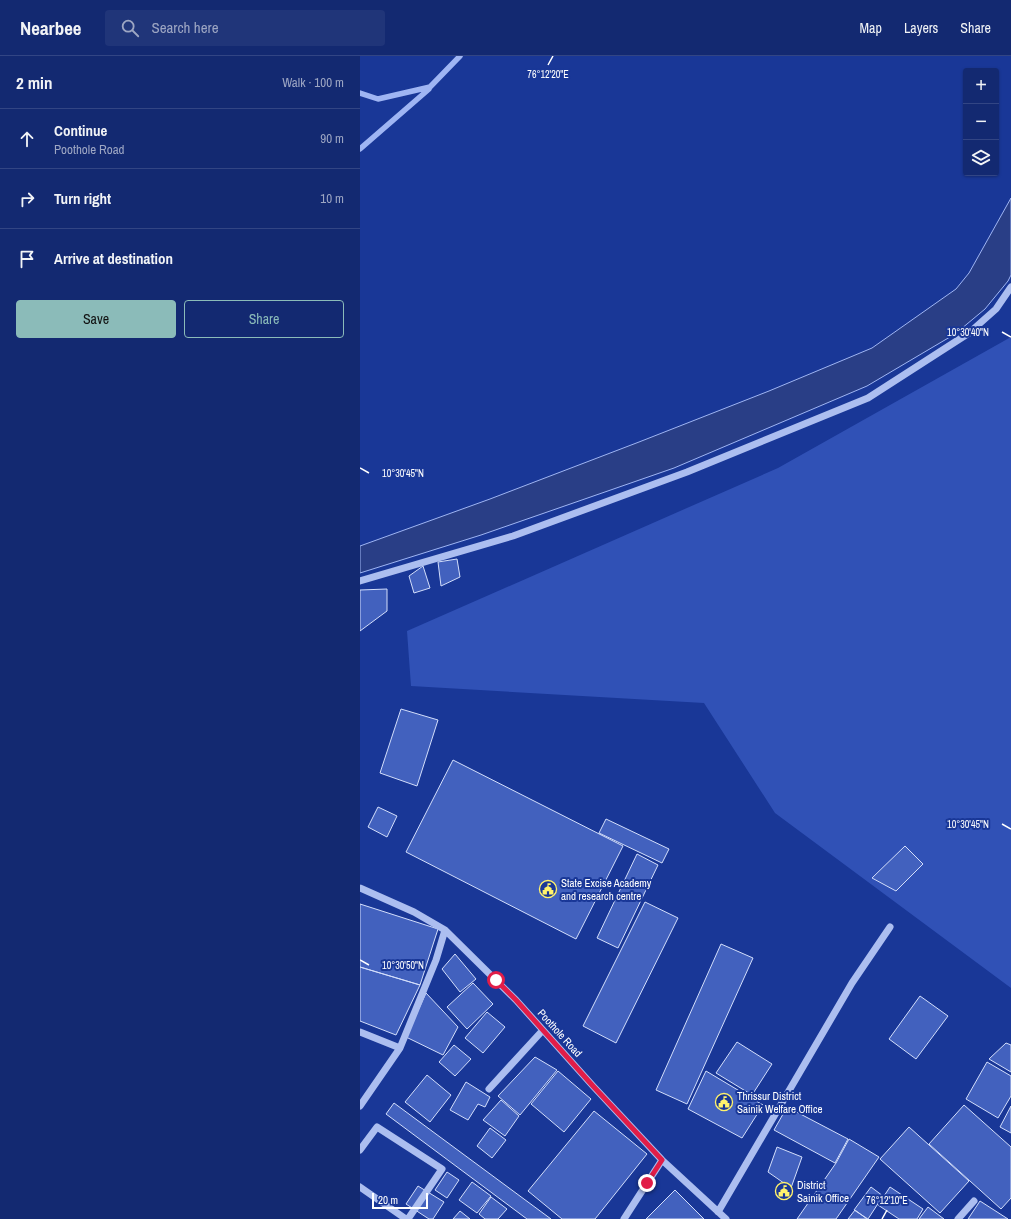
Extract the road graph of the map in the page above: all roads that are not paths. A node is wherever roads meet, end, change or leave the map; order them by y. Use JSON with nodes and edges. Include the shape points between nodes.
{"nodes":[{"id":1,"x":1011,"y":287,"type":"edge"},
{"id":2,"x":360,"y":581,"type":"edge"},
{"id":3,"x":360,"y":888,"type":"edge"},
{"id":4,"x":890,"y":927,"type":"dead end"},
{"id":5,"x":444,"y":930,"type":"junction"},
{"id":6,"x":542,"y":1030,"type":"junction"},
{"id":7,"x":360,"y":1032,"type":"edge"},
{"id":8,"x":400,"y":1048,"type":"junction"},
{"id":9,"x":489,"y":1090,"type":"dead end"},
{"id":10,"x":360,"y":1106,"type":"edge"},
{"id":11,"x":360,"y":1150,"type":"edge"},
{"id":12,"x":662,"y":1160,"type":"junction"},
{"id":13,"x":360,"y":1187,"type":"edge"},
{"id":14,"x":974,"y":1201,"type":"dead end"},
{"id":15,"x":718,"y":1212,"type":"junction"},
{"id":16,"x":407,"y":1219,"type":"edge"},
{"id":17,"x":624,"y":1219,"type":"edge"},
{"id":18,"x":726,"y":1219,"type":"edge"},
{"id":19,"x":958,"y":1219,"type":"edge"}],
"edges":[{"from":1,"to":2,"type":"street","via":[[996,309],[969,333],[868,398],[687,472],[513,536]]},
{"from":3,"to":5,"type":"street","name":"Poothole Road","via":[[414,912]]},
{"from":4,"to":15,"type":"street","via":[[852,983]]},
{"from":5,"to":6,"type":"street","name":"Poothole Road","via":[[516,1000]]},
{"from":5,"to":8,"type":"street","via":[[436,960]]},
{"from":6,"to":9,"type":"street"},
{"from":6,"to":12,"type":"street","name":"Poothole Road"},
{"from":7,"to":8,"type":"street"},
{"from":8,"to":10,"type":"street"},
{"from":11,"to":16,"type":"street","via":[[377,1126],[442,1169]]},
{"from":12,"to":15,"type":"street","name":"Poothole Road"},
{"from":12,"to":17,"type":"street"},
{"from":13,"to":16,"type":"street"},
{"from":14,"to":19,"type":"street"},
{"from":15,"to":18,"type":"street","name":"Poothole Road"}]}
